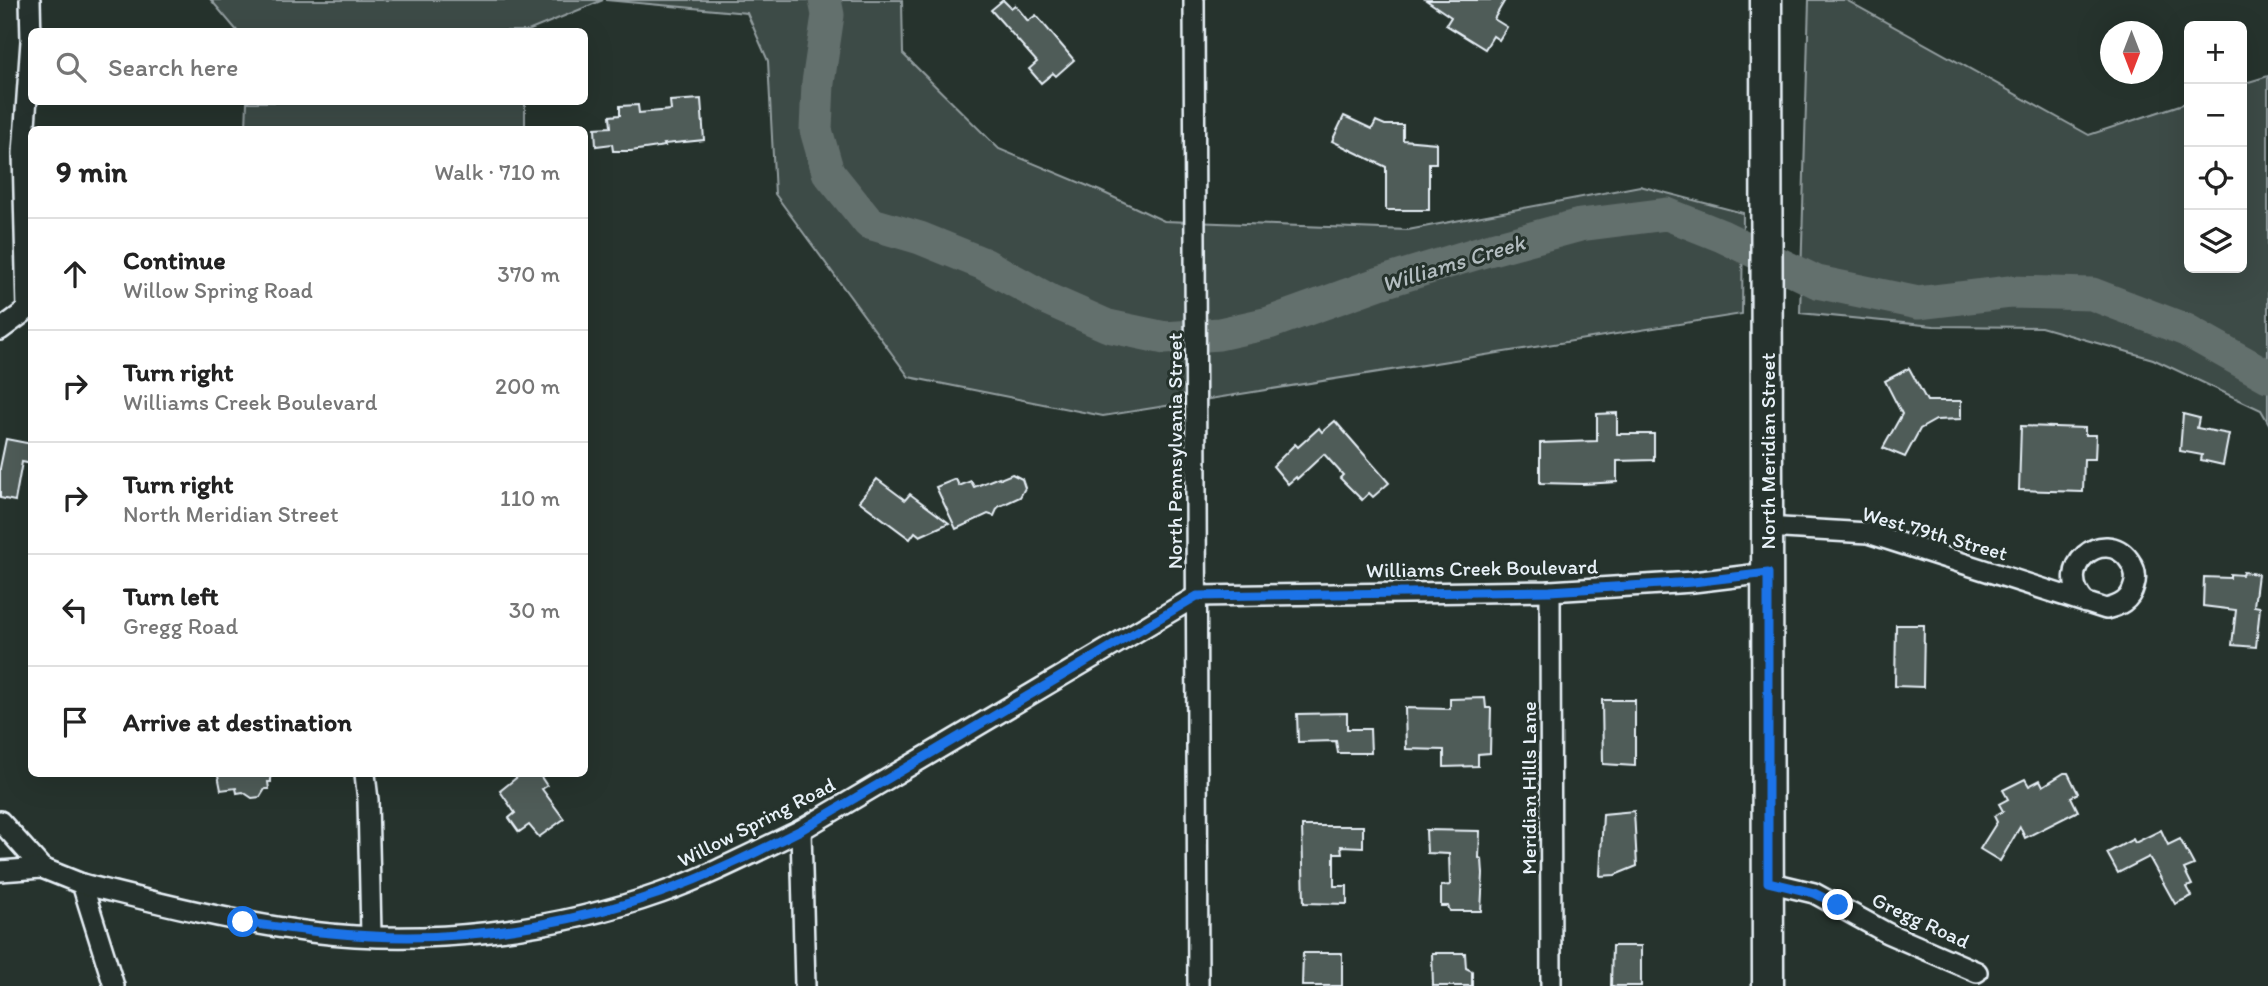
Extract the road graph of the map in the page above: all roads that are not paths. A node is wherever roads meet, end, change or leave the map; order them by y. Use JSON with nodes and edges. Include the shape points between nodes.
{"nodes":[{"id":1,"x":30,"y":0,"type":"edge"},
{"id":2,"x":1194,"y":0,"type":"edge"},
{"id":3,"x":1766,"y":0,"type":"edge"},
{"id":4,"x":31,"y":28,"type":"edge"},
{"id":5,"x":28,"y":83,"type":"edge"},
{"id":6,"x":28,"y":284,"type":"edge"},
{"id":7,"x":28,"y":311,"type":"edge"},
{"id":8,"x":0,"y":330,"type":"edge"},
{"id":9,"x":1767,"y":527,"type":"junction"},
{"id":10,"x":1768,"y":573,"type":"junction"},
{"id":11,"x":1550,"y":591,"type":"junction"},
{"id":12,"x":1197,"y":596,"type":"junction"},
{"id":13,"x":2086,"y":603,"type":"dead end"},
{"id":14,"x":365,"y":777,"type":"edge"},
{"id":15,"x":0,"y":821,"type":"edge"},
{"id":16,"x":801,"y":830,"type":"junction"},
{"id":17,"x":42,"y":868,"type":"junction"},
{"id":18,"x":0,"y":871,"type":"edge"},
{"id":19,"x":1768,"y":882,"type":"junction"},
{"id":20,"x":82,"y":884,"type":"junction"},
{"id":21,"x":371,"y":936,"type":"junction"},
{"id":22,"x":1977,"y":972,"type":"dead end"},
{"id":23,"x":114,"y":986,"type":"edge"},
{"id":24,"x":805,"y":986,"type":"edge"},
{"id":25,"x":1198,"y":986,"type":"edge"},
{"id":26,"x":1551,"y":986,"type":"edge"},
{"id":27,"x":1768,"y":986,"type":"edge"}],
"edges":[{"from":1,"to":4,"type":"street"},
{"from":2,"to":12,"type":"street","name":"North Pennsylvania Street"},
{"from":3,"to":9,"type":"main road","name":"North Meridian Street"},
{"from":5,"to":6,"type":"street","via":[[23,153]]},
{"from":7,"to":8,"type":"street"},
{"from":9,"to":10,"type":"main road","name":"North Meridian Street"},
{"from":9,"to":13,"type":"street","name":"West 79th Street","via":[[1868,533]]},
{"from":10,"to":11,"type":"street","name":"Williams Creek Boulevard"},
{"from":10,"to":19,"type":"main road","name":"North Meridian Street"},
{"from":11,"to":12,"type":"street","name":"Williams Creek Boulevard"},
{"from":11,"to":26,"type":"street","name":"Meridian Hills Lane"},
{"from":12,"to":16,"type":"street","name":"Willow Spring Road"},
{"from":12,"to":25,"type":"street","name":"North Pennsylvania Street"},
{"from":14,"to":21,"type":"street"},
{"from":15,"to":17,"type":"street"},
{"from":16,"to":21,"type":"street","name":"Willow Spring Road","via":[[709,874],[621,906],[495,930]]},
{"from":16,"to":24,"type":"street"},
{"from":17,"to":18,"type":"street"},
{"from":17,"to":20,"type":"street","name":"Willow Spring Road"},
{"from":19,"to":22,"type":"street","name":"Gregg Road","via":[[1814,893],[1887,933]]},
{"from":19,"to":27,"type":"main road","name":"North Meridian Street"},
{"from":20,"to":21,"type":"street","name":"Willow Spring Road","via":[[243,922]]},
{"from":20,"to":23,"type":"street"}]}
